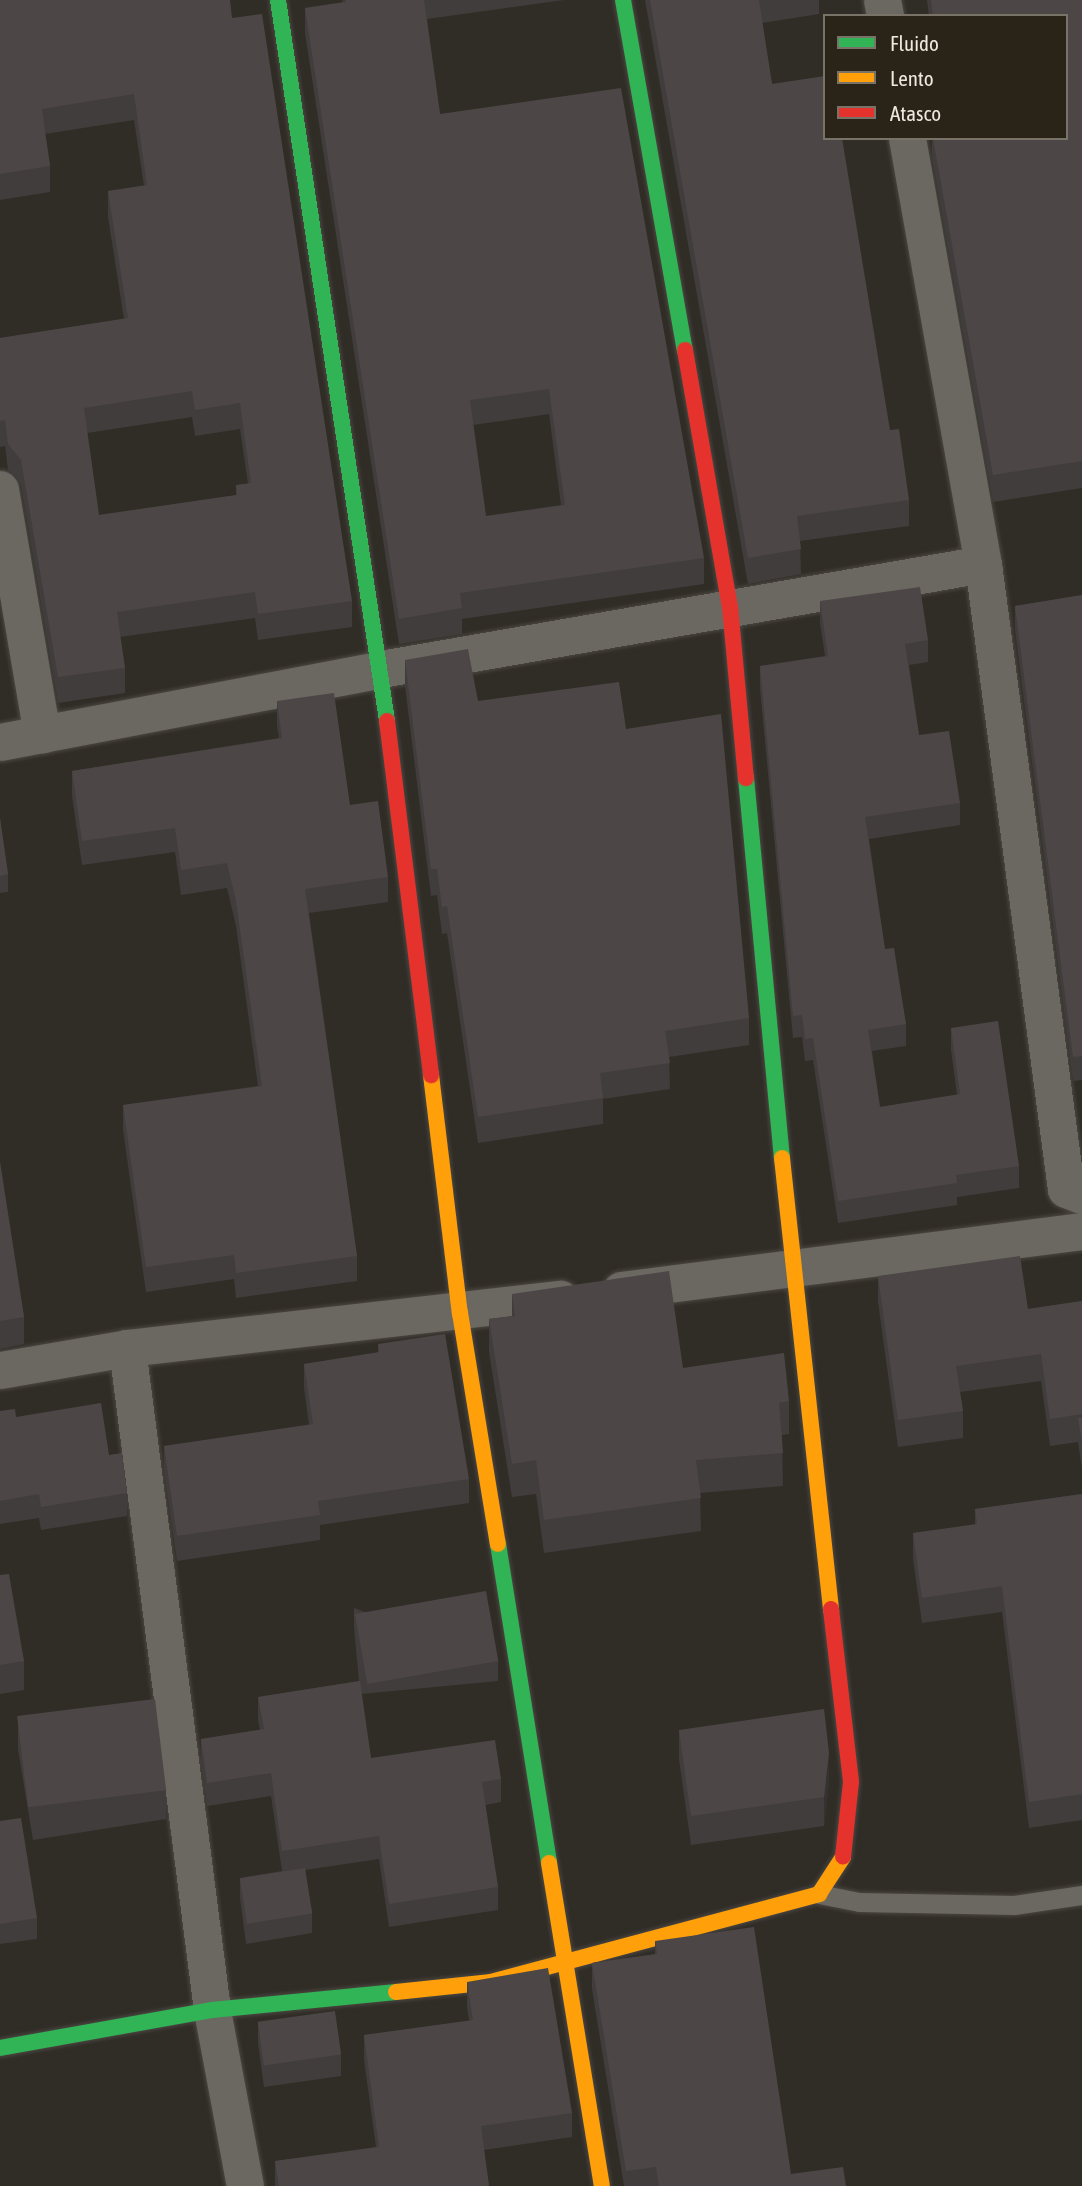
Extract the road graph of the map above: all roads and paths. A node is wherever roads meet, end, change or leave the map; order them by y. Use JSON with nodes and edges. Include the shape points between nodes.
{"nodes":[{"id":1,"x":278,"y":0,"type":"edge"},
{"id":2,"x":623,"y":0,"type":"edge"},
{"id":3,"x":907,"y":140,"type":"edge"},
{"id":4,"x":0,"y":489,"type":"edge"},
{"id":5,"x":983,"y":564,"type":"junction"},
{"id":6,"x":730,"y":607,"type":"junction"},
{"id":7,"x":380,"y":669,"type":"junction"},
{"id":8,"x":42,"y":734,"type":"junction"},
{"id":9,"x":0,"y":742,"type":"edge"},
{"id":10,"x":1082,"y":1195,"type":"edge"},
{"id":11,"x":1082,"y":1231,"type":"edge"},
{"id":12,"x":792,"y":1266,"type":"junction"},
{"id":13,"x":460,"y":1313,"type":"junction"},
{"id":14,"x":127,"y":1348,"type":"junction"},
{"id":15,"x":0,"y":1370,"type":"edge"},
{"id":16,"x":819,"y":1894,"type":"junction"},
{"id":17,"x":1082,"y":1895,"type":"edge"},
{"id":18,"x":569,"y":1964,"type":"junction"},
{"id":19,"x":212,"y":2010,"type":"junction"},
{"id":20,"x":0,"y":2048,"type":"edge"},
{"id":21,"x":245,"y":2186,"type":"edge"},
{"id":22,"x":603,"y":2186,"type":"edge"}],
"edges":[{"from":1,"to":7,"type":"street"},
{"from":2,"to":6,"type":"street"},
{"from":3,"to":5,"type":"street"},
{"from":4,"to":8,"type":"street"},
{"from":5,"to":6,"type":"street"},
{"from":5,"to":10,"type":"street","via":[[1066,1189]]},
{"from":6,"to":7,"type":"street"},
{"from":6,"to":12,"type":"street"},
{"from":7,"to":8,"type":"street"},
{"from":7,"to":13,"type":"street"},
{"from":8,"to":9,"type":"street"},
{"from":11,"to":12,"type":"street"},
{"from":12,"to":13,"type":"street"},
{"from":12,"to":16,"type":"street","via":[[851,1782],[843,1858]]},
{"from":13,"to":14,"type":"street"},
{"from":13,"to":18,"type":"street"},
{"from":14,"to":15,"type":"street"},
{"from":14,"to":19,"type":"street"},
{"from":16,"to":17,"type":"lane","via":[[859,1902],[1014,1905]]},
{"from":16,"to":18,"type":"street"},
{"from":18,"to":19,"type":"street","via":[[491,1982]]},
{"from":18,"to":22,"type":"street"},
{"from":19,"to":20,"type":"street"},
{"from":19,"to":21,"type":"street"}]}
